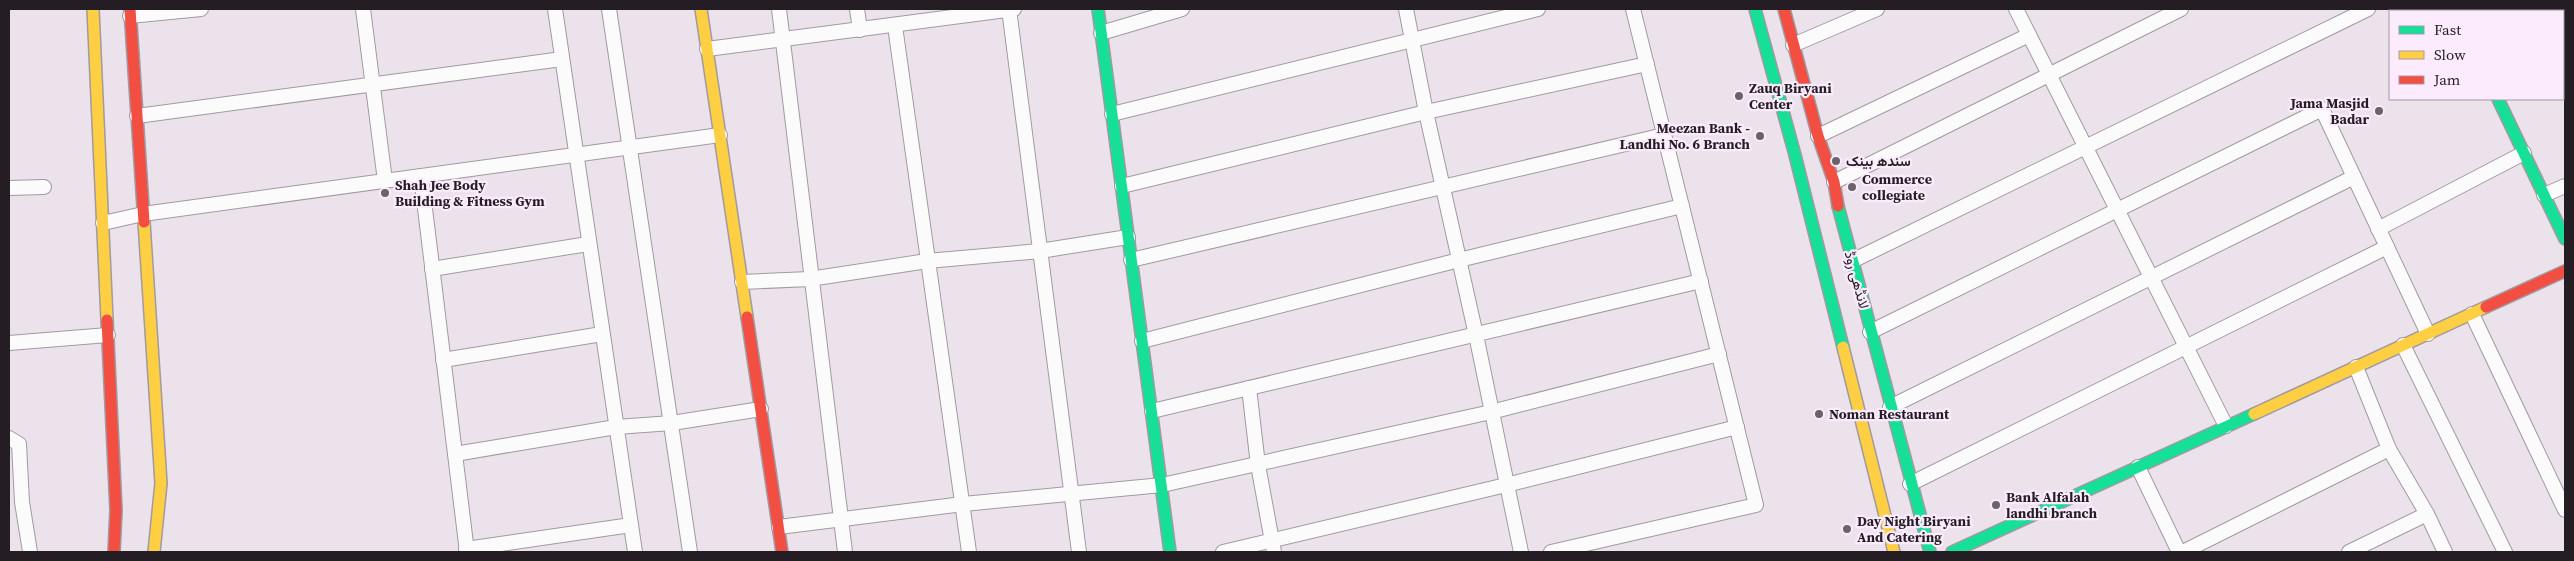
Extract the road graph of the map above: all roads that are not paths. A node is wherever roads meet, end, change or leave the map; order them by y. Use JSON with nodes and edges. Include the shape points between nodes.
{"nodes":[{"id":1,"x":93,"y":9,"type":"edge"},
{"id":2,"x":200,"y":9,"type":"edge"},
{"id":3,"x":363,"y":9,"type":"edge"},
{"id":4,"x":555,"y":9,"type":"edge"},
{"id":5,"x":609,"y":9,"type":"edge"},
{"id":6,"x":701,"y":9,"type":"edge"},
{"id":7,"x":779,"y":9,"type":"edge"},
{"id":8,"x":857,"y":9,"type":"edge"},
{"id":9,"x":1011,"y":9,"type":"edge"},
{"id":10,"x":1098,"y":9,"type":"edge"},
{"id":11,"x":1182,"y":9,"type":"edge"},
{"id":12,"x":1406,"y":9,"type":"edge"},
{"id":13,"x":1538,"y":9,"type":"edge"},
{"id":14,"x":1633,"y":9,"type":"edge"},
{"id":15,"x":1755,"y":9,"type":"edge"},
{"id":16,"x":1784,"y":9,"type":"edge"},
{"id":17,"x":1876,"y":9,"type":"edge"},
{"id":18,"x":2017,"y":9,"type":"edge"},
{"id":19,"x":2181,"y":9,"type":"edge"},
{"id":20,"x":2368,"y":9,"type":"edge"},
{"id":21,"x":130,"y":12,"type":"edge"},
{"id":22,"x":932,"y":14,"type":"edge"},
{"id":23,"x":895,"y":26,"type":"junction"},
{"id":24,"x":860,"y":30,"type":"junction"},
{"id":25,"x":1101,"y":33,"type":"junction"},
{"id":26,"x":2029,"y":35,"type":"junction"},
{"id":27,"x":784,"y":40,"type":"junction"},
{"id":28,"x":1413,"y":40,"type":"junction"},
{"id":29,"x":1793,"y":45,"type":"junction"},
{"id":30,"x":708,"y":49,"type":"junction"},
{"id":31,"x":562,"y":59,"type":"junction"},
{"id":32,"x":1647,"y":64,"type":"junction"},
{"id":33,"x":2049,"y":74,"type":"junction"},
{"id":34,"x":371,"y":85,"type":"junction"},
{"id":35,"x":2498,"y":100,"type":"edge"},
{"id":36,"x":1426,"y":112,"type":"junction"},
{"id":37,"x":1112,"y":114,"type":"junction"},
{"id":38,"x":137,"y":116,"type":"junction"},
{"id":39,"x":720,"y":135,"type":"junction"},
{"id":40,"x":1664,"y":135,"type":"junction"},
{"id":41,"x":1818,"y":136,"type":"junction"},
{"id":42,"x":2084,"y":146,"type":"junction"},
{"id":43,"x":629,"y":148,"type":"junction"},
{"id":44,"x":2524,"y":153,"type":"junction"},
{"id":45,"x":575,"y":155,"type":"junction"},
{"id":46,"x":421,"y":176,"type":"junction"},
{"id":47,"x":2354,"y":177,"type":"junction"},
{"id":48,"x":385,"y":181,"type":"junction"},
{"id":49,"x":1834,"y":182,"type":"junction"},
{"id":50,"x":1122,"y":186,"type":"junction"},
{"id":51,"x":1444,"y":186,"type":"junction"},
{"id":52,"x":2565,"y":186,"type":"edge"},
{"id":53,"x":44,"y":187,"type":"dead end"},
{"id":54,"x":9,"y":188,"type":"edge"},
{"id":55,"x":2544,"y":195,"type":"junction"},
{"id":56,"x":1682,"y":206,"type":"junction"},
{"id":57,"x":2117,"y":210,"type":"junction"},
{"id":58,"x":143,"y":214,"type":"junction"},
{"id":59,"x":103,"y":223,"type":"junction"},
{"id":60,"x":2378,"y":229,"type":"junction"},
{"id":61,"x":1128,"y":237,"type":"junction"},
{"id":62,"x":2565,"y":239,"type":"edge"},
{"id":63,"x":588,"y":244,"type":"junction"},
{"id":64,"x":2387,"y":247,"type":"junction"},
{"id":65,"x":1040,"y":251,"type":"junction"},
{"id":66,"x":1131,"y":260,"type":"junction"},
{"id":67,"x":1458,"y":260,"type":"junction"},
{"id":68,"x":927,"y":261,"type":"junction"},
{"id":69,"x":1852,"y":261,"type":"junction"},
{"id":70,"x":432,"y":269,"type":"junction"},
{"id":71,"x":2565,"y":271,"type":"edge"},
{"id":72,"x":2151,"y":277,"type":"junction"},
{"id":73,"x":810,"y":279,"type":"junction"},
{"id":74,"x":1701,"y":281,"type":"junction"},
{"id":75,"x":742,"y":282,"type":"junction"},
{"id":76,"x":2472,"y":314,"type":"junction"},
{"id":77,"x":1870,"y":332,"type":"junction"},
{"id":78,"x":108,"y":334,"type":"junction"},
{"id":79,"x":602,"y":334,"type":"junction"},
{"id":80,"x":2428,"y":334,"type":"junction"},
{"id":81,"x":1476,"y":335,"type":"junction"},
{"id":82,"x":1142,"y":340,"type":"junction"},
{"id":83,"x":9,"y":343,"type":"edge"},
{"id":84,"x":2403,"y":345,"type":"junction"},
{"id":85,"x":2186,"y":346,"type":"junction"},
{"id":86,"x":1719,"y":354,"type":"junction"},
{"id":87,"x":443,"y":360,"type":"junction"},
{"id":88,"x":2356,"y":367,"type":"junction"},
{"id":89,"x":1249,"y":388,"type":"junction"},
{"id":90,"x":1890,"y":407,"type":"junction"},
{"id":91,"x":761,"y":409,"type":"junction"},
{"id":92,"x":1152,"y":411,"type":"junction"},
{"id":93,"x":1491,"y":412,"type":"junction"},
{"id":94,"x":672,"y":423,"type":"junction"},
{"id":95,"x":2226,"y":426,"type":"junction"},
{"id":96,"x":616,"y":427,"type":"junction"},
{"id":97,"x":1737,"y":427,"type":"junction"},
{"id":98,"x":9,"y":438,"type":"edge"},
{"id":99,"x":2389,"y":449,"type":"junction"},
{"id":100,"x":455,"y":454,"type":"junction"},
{"id":101,"x":1258,"y":465,"type":"junction"},
{"id":102,"x":2138,"y":467,"type":"junction"},
{"id":103,"x":1910,"y":484,"type":"junction"},
{"id":104,"x":1162,"y":485,"type":"junction"},
{"id":105,"x":1506,"y":485,"type":"junction"},
{"id":106,"x":1071,"y":495,"type":"junction"},
{"id":107,"x":963,"y":504,"type":"junction"},
{"id":108,"x":2565,"y":510,"type":"edge"},
{"id":109,"x":2427,"y":514,"type":"junction"},
{"id":110,"x":840,"y":517,"type":"junction"},
{"id":111,"x":631,"y":525,"type":"junction"},
{"id":112,"x":778,"y":527,"type":"junction"},
{"id":113,"x":1914,"y":529,"type":"junction"},
{"id":114,"x":1889,"y":537,"type":"junction"},
{"id":115,"x":1273,"y":546,"type":"edge"},
{"id":116,"x":467,"y":550,"type":"edge"},
{"id":117,"x":30,"y":552,"type":"edge"},
{"id":118,"x":114,"y":552,"type":"edge"},
{"id":119,"x":154,"y":552,"type":"edge"},
{"id":120,"x":635,"y":552,"type":"edge"},
{"id":121,"x":690,"y":552,"type":"edge"},
{"id":122,"x":782,"y":552,"type":"edge"},
{"id":123,"x":845,"y":552,"type":"edge"},
{"id":124,"x":969,"y":552,"type":"edge"},
{"id":125,"x":1079,"y":552,"type":"edge"},
{"id":126,"x":1170,"y":552,"type":"edge"},
{"id":127,"x":1223,"y":552,"type":"edge"},
{"id":128,"x":1521,"y":552,"type":"edge"},
{"id":129,"x":1551,"y":552,"type":"edge"},
{"id":130,"x":1894,"y":552,"type":"edge"},
{"id":131,"x":1930,"y":552,"type":"edge"},
{"id":132,"x":1952,"y":552,"type":"edge"},
{"id":133,"x":2181,"y":552,"type":"edge"},
{"id":134,"x":2350,"y":552,"type":"edge"},
{"id":135,"x":2445,"y":552,"type":"edge"},
{"id":136,"x":2505,"y":552,"type":"edge"}],
"edges":[{"from":1,"to":59,"type":"street"},
{"from":2,"to":21,"type":"street"},
{"from":3,"to":34,"type":"street"},
{"from":4,"to":31,"type":"street"},
{"from":5,"to":43,"type":"street"},
{"from":6,"to":30,"type":"street"},
{"from":7,"to":27,"type":"street"},
{"from":8,"to":24,"type":"street"},
{"from":9,"to":22,"type":"street"},
{"from":9,"to":65,"type":"street"},
{"from":10,"to":25,"type":"street"},
{"from":11,"to":25,"type":"street"},
{"from":12,"to":28,"type":"street"},
{"from":13,"to":28,"type":"street"},
{"from":14,"to":32,"type":"street"},
{"from":15,"to":114,"type":"street","via":[[1795,155]]},
{"from":16,"to":29,"type":"street","name":"لانڈھی روڈ"},
{"from":17,"to":29,"type":"street"},
{"from":18,"to":26,"type":"street"},
{"from":19,"to":33,"type":"street"},
{"from":20,"to":42,"type":"street"},
{"from":21,"to":38,"type":"street"},
{"from":22,"to":23,"type":"street"},
{"from":23,"to":24,"type":"street"},
{"from":23,"to":68,"type":"street"},
{"from":24,"to":27,"type":"street"},
{"from":25,"to":37,"type":"street"},
{"from":26,"to":33,"type":"street"},
{"from":26,"to":41,"type":"street"},
{"from":27,"to":30,"type":"street"},
{"from":27,"to":73,"type":"street"},
{"from":28,"to":36,"type":"street"},
{"from":28,"to":37,"type":"street"},
{"from":29,"to":41,"type":"street","name":"لانڈھی روڈ"},
{"from":30,"to":39,"type":"street"},
{"from":31,"to":34,"type":"street"},
{"from":31,"to":45,"type":"street"},
{"from":32,"to":36,"type":"street"},
{"from":32,"to":40,"type":"street"},
{"from":33,"to":42,"type":"street"},
{"from":33,"to":49,"type":"street"},
{"from":34,"to":38,"type":"street"},
{"from":34,"to":48,"type":"street"},
{"from":35,"to":44,"type":"street"},
{"from":36,"to":50,"type":"street"},
{"from":36,"to":51,"type":"street"},
{"from":37,"to":50,"type":"street"},
{"from":38,"to":58,"type":"street"},
{"from":39,"to":43,"type":"street"},
{"from":39,"to":75,"type":"street"},
{"from":40,"to":51,"type":"street"},
{"from":40,"to":56,"type":"street"},
{"from":41,"to":49,"type":"street","name":"لانڈھی روڈ"},
{"from":42,"to":57,"type":"street"},
{"from":42,"to":69,"type":"street"},
{"from":43,"to":45,"type":"street"},
{"from":43,"to":94,"type":"street"},
{"from":44,"to":55,"type":"street"},
{"from":44,"to":60,"type":"street"},
{"from":45,"to":46,"type":"street"},
{"from":45,"to":63,"type":"street"},
{"from":46,"to":48,"type":"street"},
{"from":46,"to":70,"type":"street"},
{"from":47,"to":57,"type":"street","via":[[2322,109]]},
{"from":47,"to":60,"type":"street"},
{"from":47,"to":72,"type":"street"},
{"from":48,"to":58,"type":"street"},
{"from":49,"to":69,"type":"street","name":"لانڈھی روڈ"},
{"from":50,"to":61,"type":"street"},
{"from":51,"to":66,"type":"street"},
{"from":51,"to":67,"type":"street"},
{"from":52,"to":55,"type":"street"},
{"from":53,"to":54,"type":"street"},
{"from":55,"to":62,"type":"street"},
{"from":56,"to":67,"type":"street"},
{"from":56,"to":74,"type":"street"},
{"from":57,"to":72,"type":"street"},
{"from":57,"to":77,"type":"street"},
{"from":58,"to":59,"type":"street"},
{"from":58,"to":119,"type":"street","via":[[161,483]]},
{"from":59,"to":78,"type":"street"},
{"from":60,"to":64,"type":"street"},
{"from":61,"to":65,"type":"street"},
{"from":61,"to":66,"type":"street"},
{"from":63,"to":70,"type":"street"},
{"from":63,"to":79,"type":"street"},
{"from":64,"to":80,"type":"street"},
{"from":64,"to":85,"type":"street"},
{"from":65,"to":68,"type":"street"},
{"from":65,"to":106,"type":"street"},
{"from":66,"to":82,"type":"street"},
{"from":67,"to":81,"type":"street"},
{"from":67,"to":82,"type":"street"},
{"from":68,"to":73,"type":"street"},
{"from":68,"to":107,"type":"street"},
{"from":69,"to":77,"type":"street","name":"لانڈھی روڈ"},
{"from":70,"to":87,"type":"street"},
{"from":71,"to":76,"type":"street"},
{"from":72,"to":85,"type":"street"},
{"from":72,"to":90,"type":"street"},
{"from":73,"to":75,"type":"street"},
{"from":73,"to":110,"type":"street"},
{"from":74,"to":81,"type":"street"},
{"from":74,"to":86,"type":"street"},
{"from":75,"to":91,"type":"street"},
{"from":76,"to":80,"type":"street"},
{"from":76,"to":108,"type":"street"},
{"from":77,"to":90,"type":"street","name":"لانڈھی روڈ"},
{"from":78,"to":83,"type":"street"},
{"from":78,"to":118,"type":"street","via":[[116,510]]},
{"from":79,"to":87,"type":"street"},
{"from":79,"to":96,"type":"street"},
{"from":80,"to":84,"type":"street"},
{"from":81,"to":89,"type":"street"},
{"from":81,"to":93,"type":"street"},
{"from":82,"to":92,"type":"street"},
{"from":84,"to":88,"type":"street"},
{"from":84,"to":136,"type":"street"},
{"from":85,"to":95,"type":"street"},
{"from":85,"to":103,"type":"street"},
{"from":86,"to":93,"type":"street"},
{"from":86,"to":97,"type":"street"},
{"from":87,"to":100,"type":"street"},
{"from":88,"to":95,"type":"street"},
{"from":88,"to":99,"type":"street"},
{"from":89,"to":92,"type":"street"},
{"from":89,"to":101,"type":"street"},
{"from":90,"to":103,"type":"street","name":"لانڈھی روڈ"},
{"from":91,"to":94,"type":"street"},
{"from":91,"to":112,"type":"street"},
{"from":92,"to":104,"type":"street"},
{"from":93,"to":101,"type":"street"},
{"from":93,"to":105,"type":"street"},
{"from":94,"to":96,"type":"street"},
{"from":94,"to":121,"type":"street"},
{"from":95,"to":102,"type":"street"},
{"from":96,"to":100,"type":"street"},
{"from":96,"to":111,"type":"street"},
{"from":97,"to":105,"type":"street"},
{"from":97,"to":129,"type":"street","via":[[1756,505]]},
{"from":98,"to":117,"type":"street","via":[[19,444],[22,502]]},
{"from":99,"to":109,"type":"street"},
{"from":99,"to":133,"type":"street"},
{"from":100,"to":116,"type":"street"},
{"from":101,"to":104,"type":"street"},
{"from":101,"to":115,"type":"street"},
{"from":102,"to":132,"type":"street"},
{"from":102,"to":133,"type":"street"},
{"from":103,"to":113,"type":"street","name":"لانڈھی روڈ"},
{"from":104,"to":106,"type":"street"},
{"from":104,"to":126,"type":"street"},
{"from":105,"to":115,"type":"street"},
{"from":105,"to":128,"type":"street"},
{"from":106,"to":107,"type":"street"},
{"from":106,"to":125,"type":"street"},
{"from":107,"to":110,"type":"street"},
{"from":107,"to":124,"type":"street"},
{"from":109,"to":134,"type":"street"},
{"from":109,"to":135,"type":"street"},
{"from":110,"to":112,"type":"street"},
{"from":110,"to":123,"type":"street"},
{"from":111,"to":116,"type":"street"},
{"from":111,"to":120,"type":"street"},
{"from":112,"to":122,"type":"street"},
{"from":113,"to":114,"type":"street"},
{"from":113,"to":131,"type":"street","name":"لانڈھی روڈ"},
{"from":114,"to":130,"type":"street"},
{"from":115,"to":127,"type":"street"}]}
